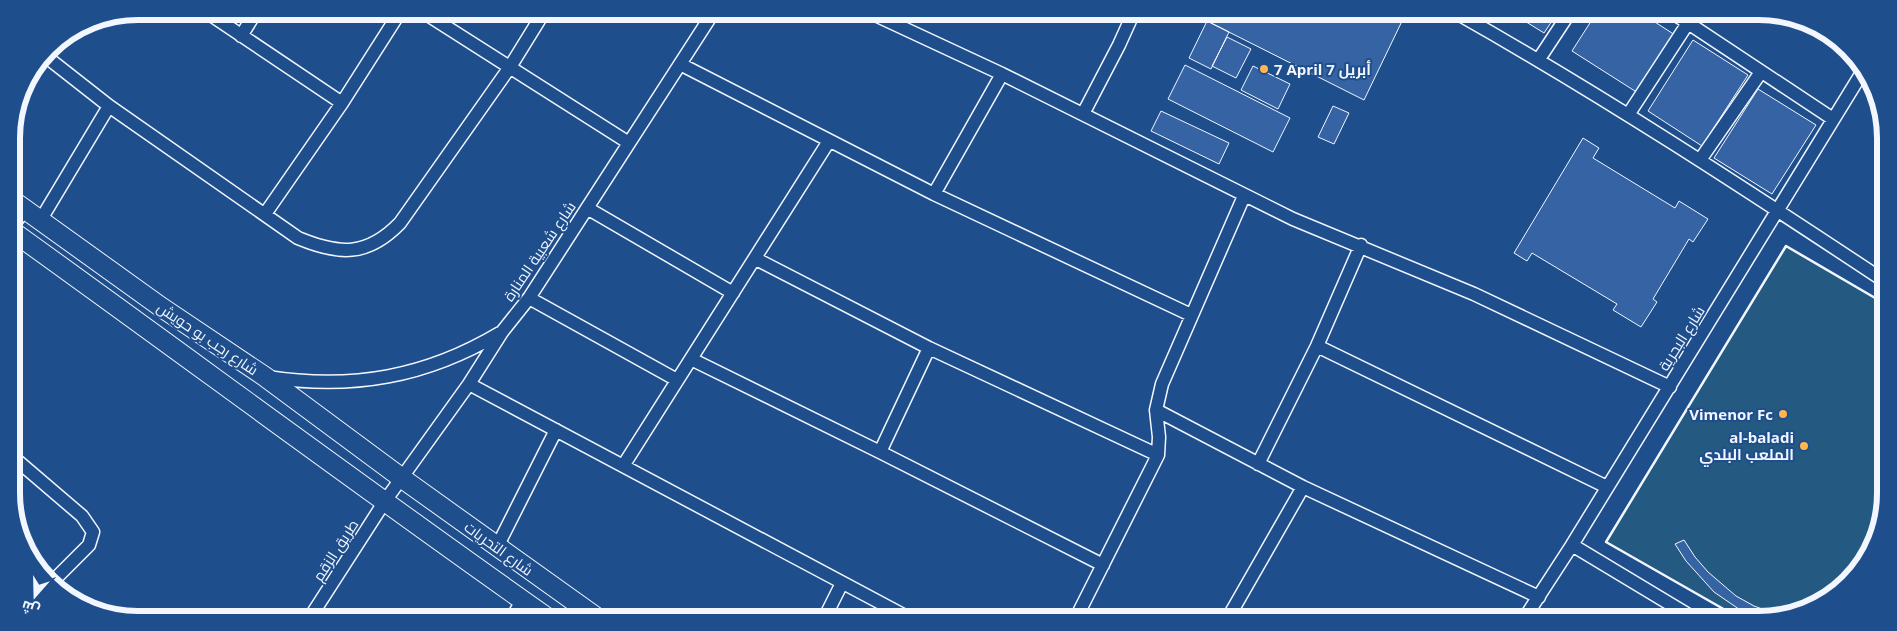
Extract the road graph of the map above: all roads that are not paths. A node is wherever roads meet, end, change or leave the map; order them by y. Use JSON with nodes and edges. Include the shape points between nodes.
{"nodes":[{"id":1,"x":218,"y":20,"type":"edge"},
{"id":2,"x":251,"y":20,"type":"edge"},
{"id":3,"x":395,"y":20,"type":"edge"},
{"id":4,"x":436,"y":20,"type":"edge"},
{"id":5,"x":539,"y":20,"type":"edge"},
{"id":6,"x":708,"y":20,"type":"edge"},
{"id":7,"x":894,"y":20,"type":"edge"},
{"id":8,"x":1131,"y":20,"type":"edge"},
{"id":9,"x":1469,"y":20,"type":"edge"},
{"id":10,"x":1565,"y":20,"type":"edge"},
{"id":11,"x":1684,"y":20,"type":"edge"},
{"id":12,"x":1688,"y":23,"type":"junction"},
{"id":13,"x":241,"y":36,"type":"junction"},
{"id":14,"x":50,"y":59,"type":"edge"},
{"id":15,"x":1539,"y":59,"type":"junction"},
{"id":16,"x":680,"y":64,"type":"junction"},
{"id":17,"x":510,"y":67,"type":"junction"},
{"id":18,"x":1761,"y":72,"type":"junction"},
{"id":19,"x":1002,"y":74,"type":"junction"},
{"id":20,"x":1859,"y":76,"type":"edge"},
{"id":21,"x":342,"y":104,"type":"junction"},
{"id":22,"x":109,"y":106,"type":"junction"},
{"id":23,"x":1083,"y":114,"type":"junction"},
{"id":24,"x":1628,"y":115,"type":"junction"},
{"id":25,"x":1833,"y":119,"type":"junction"},
{"id":26,"x":829,"y":141,"type":"junction"},
{"id":27,"x":629,"y":143,"type":"junction"},
{"id":28,"x":1700,"y":160,"type":"junction"},
{"id":29,"x":934,"y":194,"type":"junction"},
{"id":30,"x":1244,"y":196,"type":"junction"},
{"id":31,"x":20,"y":206,"type":"edge"},
{"id":32,"x":587,"y":208,"type":"junction"},
{"id":33,"x":1778,"y":211,"type":"junction"},
{"id":34,"x":266,"y":214,"type":"junction"},
{"id":35,"x":40,"y":221,"type":"junction"},
{"id":36,"x":20,"y":237,"type":"edge"},
{"id":37,"x":1361,"y":245,"type":"junction"},
{"id":38,"x":756,"y":259,"type":"junction"},
{"id":39,"x":1877,"y":277,"type":"edge"},
{"id":40,"x":733,"y":293,"type":"junction"},
{"id":41,"x":529,"y":298,"type":"junction"},
{"id":42,"x":162,"y":307,"type":"junction"},
{"id":43,"x":1191,"y":315,"type":"junction"},
{"id":44,"x":145,"y":326,"type":"junction"},
{"id":45,"x":502,"y":332,"type":"junction"},
{"id":46,"x":1317,"y":346,"type":"junction"},
{"id":47,"x":929,"y":348,"type":"junction"},
{"id":48,"x":691,"y":359,"type":"junction"},
{"id":49,"x":264,"y":376,"type":"junction"},
{"id":50,"x":677,"y":380,"type":"junction"},
{"id":51,"x":469,"y":384,"type":"junction"},
{"id":52,"x":1670,"y":387,"type":"junction"},
{"id":53,"x":1156,"y":410,"type":"junction"},
{"id":54,"x":556,"y":430,"type":"junction"},
{"id":55,"x":880,"y":452,"type":"junction"},
{"id":56,"x":1158,"y":455,"type":"junction"},
{"id":57,"x":20,"y":463,"type":"edge"},
{"id":58,"x":1258,"y":464,"type":"junction"},
{"id":59,"x":623,"y":466,"type":"junction"},
{"id":60,"x":403,"y":479,"type":"junction"},
{"id":61,"x":1303,"y":487,"type":"junction"},
{"id":62,"x":1607,"y":488,"type":"junction"},
{"id":63,"x":385,"y":502,"type":"junction"},
{"id":64,"x":1572,"y":545,"type":"junction"},
{"id":65,"x":497,"y":547,"type":"junction"},
{"id":66,"x":1103,"y":565,"type":"junction"},
{"id":67,"x":60,"y":574,"type":"edge"},
{"id":68,"x":842,"y":583,"type":"junction"},
{"id":69,"x":1539,"y":597,"type":"junction"},
{"id":70,"x":518,"y":609,"type":"edge"},
{"id":71,"x":314,"y":611,"type":"edge"},
{"id":72,"x":588,"y":611,"type":"edge"},
{"id":73,"x":828,"y":611,"type":"edge"},
{"id":74,"x":896,"y":611,"type":"edge"},
{"id":75,"x":1080,"y":611,"type":"edge"},
{"id":76,"x":1232,"y":611,"type":"edge"},
{"id":77,"x":1529,"y":611,"type":"edge"},
{"id":78,"x":1682,"y":611,"type":"edge"}],
"edges":[{"from":1,"to":13,"type":"street"},
{"from":2,"to":13,"type":"street"},
{"from":3,"to":21,"type":"street"},
{"from":4,"to":17,"type":"street"},
{"from":5,"to":17,"type":"street"},
{"from":6,"to":16,"type":"street","name":"شارع شعبية المنارة"},
{"from":7,"to":19,"type":"street"},
{"from":8,"to":23,"type":"street"},
{"from":9,"to":15,"type":"street"},
{"from":10,"to":15,"type":"street"},
{"from":11,"to":12,"type":"street"},
{"from":12,"to":18,"type":"street"},
{"from":12,"to":24,"type":"street"},
{"from":13,"to":21,"type":"street"},
{"from":14,"to":22,"type":"street"},
{"from":15,"to":24,"type":"street"},
{"from":16,"to":26,"type":"street"},
{"from":16,"to":27,"type":"street","name":"شارع شعبية المنارة"},
{"from":17,"to":27,"type":"street"},
{"from":17,"to":34,"type":"street","via":[[400,223],[379,242],[348,250],[315,245],[298,238]]},
{"from":18,"to":25,"type":"street"},
{"from":18,"to":28,"type":"street"},
{"from":19,"to":23,"type":"street"},
{"from":19,"to":29,"type":"street"},
{"from":20,"to":25,"type":"street","name":"شارع البحرية"},
{"from":21,"to":34,"type":"street"},
{"from":22,"to":34,"type":"street"},
{"from":22,"to":35,"type":"street"},
{"from":23,"to":30,"type":"street"},
{"from":24,"to":28,"type":"street"},
{"from":25,"to":33,"type":"street","name":"شارع البحرية"},
{"from":26,"to":29,"type":"street"},
{"from":26,"to":38,"type":"street"},
{"from":27,"to":32,"type":"street","name":"شارع شعبية المنارة"},
{"from":28,"to":33,"type":"street"},
{"from":29,"to":43,"type":"street"},
{"from":30,"to":37,"type":"street"},
{"from":30,"to":43,"type":"street"},
{"from":31,"to":35,"type":"main road","name":"شارع رجب بو حويش"},
{"from":32,"to":40,"type":"street"},
{"from":32,"to":41,"type":"street","name":"شارع شعبية المنارة"},
{"from":33,"to":39,"type":"street"},
{"from":33,"to":52,"type":"street","name":"شارع البحرية"},
{"from":35,"to":42,"type":"main road","name":"شارع رجب بو حويش"},
{"from":36,"to":44,"type":"main road","name":"شارع رجب بو حويش"},
{"from":37,"to":46,"type":"street"},
{"from":37,"to":52,"type":"street","via":[[1474,294]]},
{"from":38,"to":40,"type":"street"},
{"from":38,"to":47,"type":"street"},
{"from":40,"to":48,"type":"street"},
{"from":41,"to":45,"type":"street","name":"شارع شعبية المنارة"},
{"from":41,"to":50,"type":"street"},
{"from":42,"to":44,"type":"main road"},
{"from":42,"to":49,"type":"main road","name":"شارع رجب بو حويش"},
{"from":43,"to":53,"type":"street","via":[[1162,384]]},
{"from":44,"to":63,"type":"main road","name":"شارع رجب بو حويش"},
{"from":45,"to":49,"type":"street","via":[[454,358],[374,380],[319,382]]},
{"from":45,"to":51,"type":"street","name":"شارع شعبية المنارة"},
{"from":46,"to":58,"type":"street"},
{"from":46,"to":62,"type":"street"},
{"from":47,"to":55,"type":"street"},
{"from":47,"to":56,"type":"street"},
{"from":48,"to":50,"type":"street"},
{"from":48,"to":55,"type":"street"},
{"from":49,"to":60,"type":"main road","name":"شارع رجب بو حويش"},
{"from":50,"to":59,"type":"street"},
{"from":51,"to":54,"type":"street"},
{"from":51,"to":60,"type":"street","name":"شارع شعبية المنارة"},
{"from":52,"to":62,"type":"street","name":"شارع البحرية"},
{"from":53,"to":56,"type":"street"},
{"from":53,"to":58,"type":"street"},
{"from":54,"to":59,"type":"street"},
{"from":54,"to":65,"type":"street"},
{"from":55,"to":66,"type":"street"},
{"from":56,"to":66,"type":"street"},
{"from":57,"to":67,"type":"street","via":[[82,516],[93,532],[89,545]]},
{"from":58,"to":61,"type":"street"},
{"from":59,"to":68,"type":"street"},
{"from":60,"to":63,"type":"street","name":"شارع شعبية المنارة"},
{"from":60,"to":65,"type":"main road","name":"شارع التحريات"},
{"from":61,"to":69,"type":"street"},
{"from":61,"to":76,"type":"street"},
{"from":62,"to":64,"type":"street","name":"شارع البحرية"},
{"from":63,"to":70,"type":"main road","name":"شارع التحريات"},
{"from":63,"to":71,"type":"street","name":"طريق الزقم"},
{"from":64,"to":69,"type":"street","name":"شارع البحرية"},
{"from":64,"to":78,"type":"street"},
{"from":65,"to":72,"type":"main road","name":"شارع التحريات"},
{"from":66,"to":75,"type":"street"},
{"from":68,"to":73,"type":"street"},
{"from":68,"to":74,"type":"street"},
{"from":69,"to":77,"type":"street","name":"شارع البحرية"}]}
